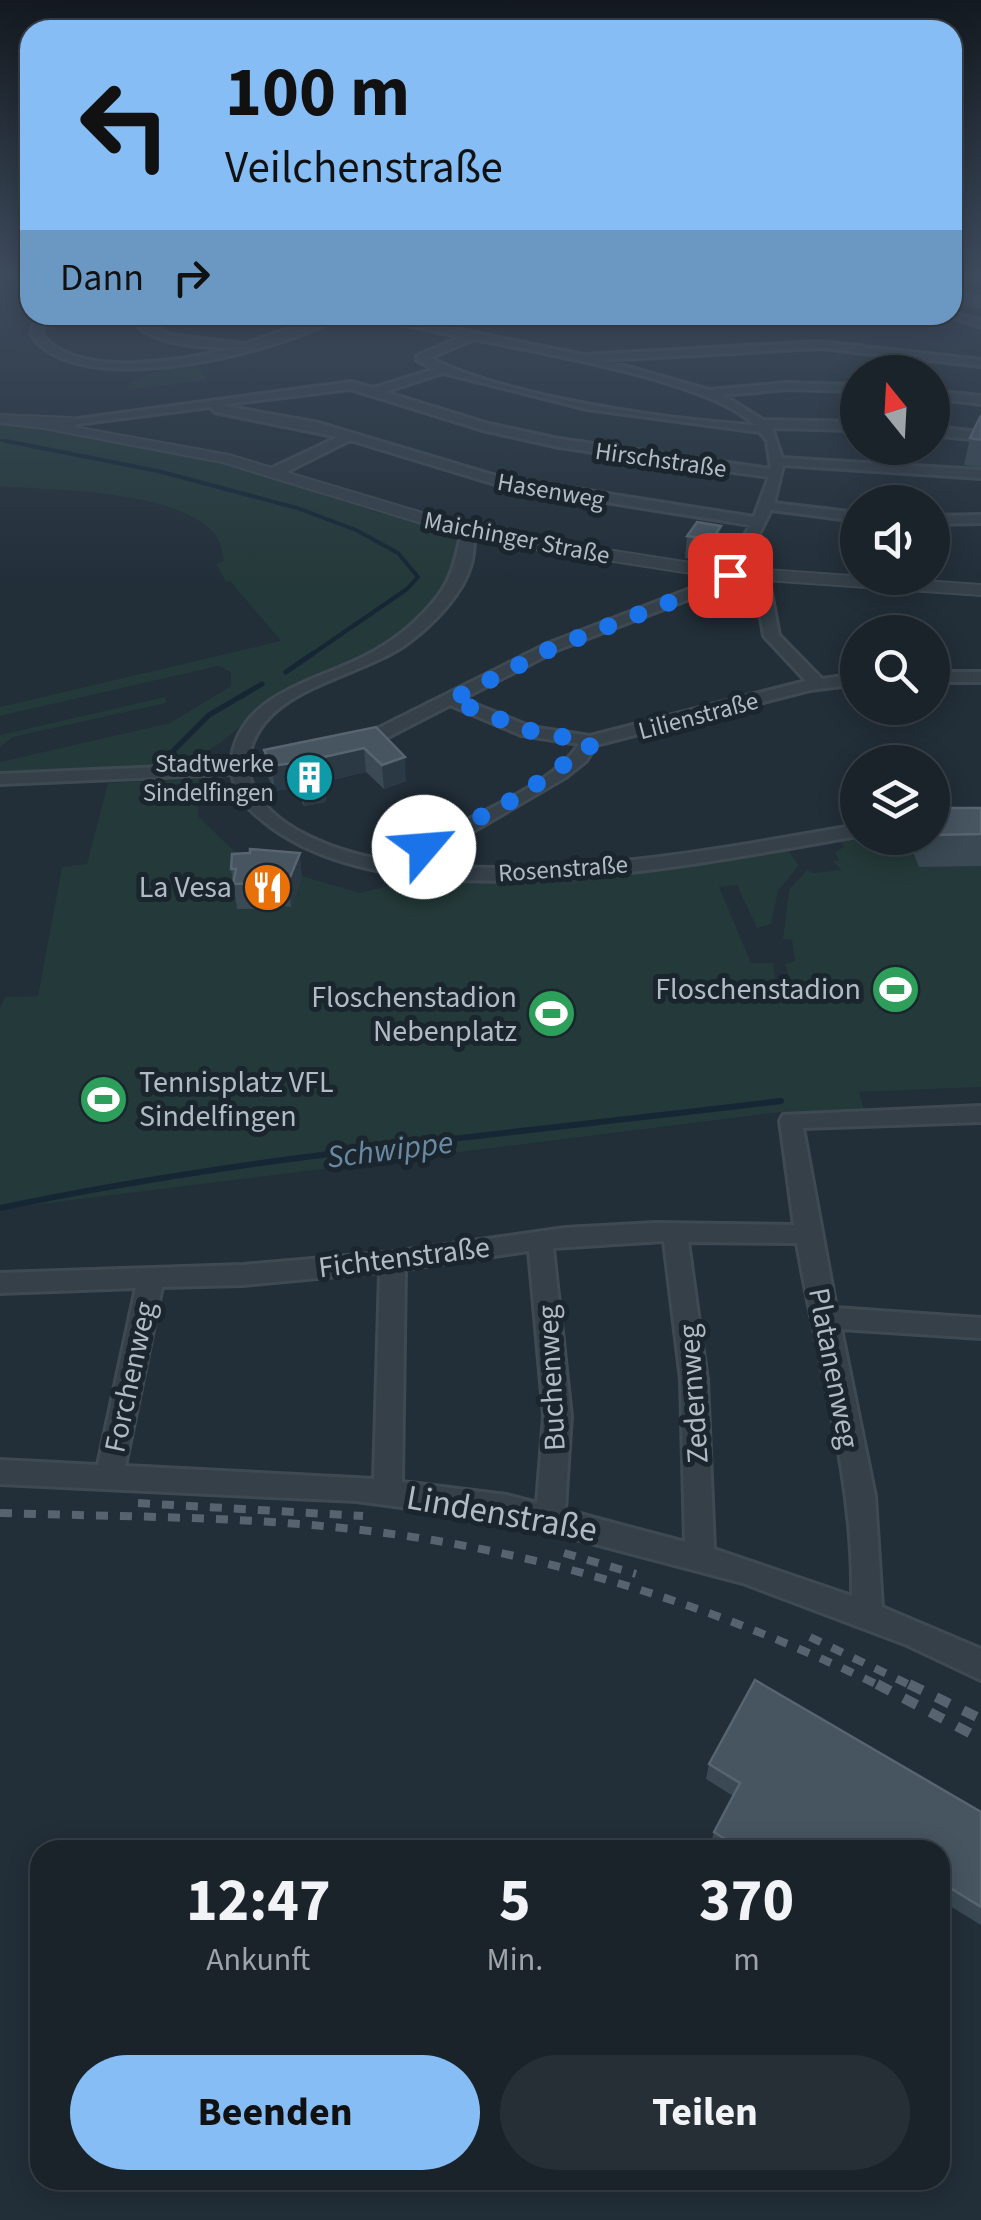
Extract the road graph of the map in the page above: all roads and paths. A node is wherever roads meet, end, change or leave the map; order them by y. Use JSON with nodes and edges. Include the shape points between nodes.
{"nodes":[{"id":1,"x":421,"y":377,"type":"edge"},
{"id":2,"x":471,"y":377,"type":"edge"},
{"id":3,"x":650,"y":377,"type":"edge"},
{"id":4,"x":840,"y":388,"type":"edge"},
{"id":5,"x":373,"y":392,"type":"junction"},
{"id":6,"x":711,"y":394,"type":"junction"},
{"id":7,"x":950,"y":396,"type":"edge"},
{"id":8,"x":981,"y":400,"type":"edge"},
{"id":9,"x":203,"y":403,"type":"junction"},
{"id":10,"x":0,"y":419,"type":"edge"},
{"id":11,"x":60,"y":424,"type":"junction"},
{"id":12,"x":840,"y":426,"type":"edge"},
{"id":13,"x":765,"y":427,"type":"junction"},
{"id":14,"x":950,"y":433,"type":"edge"},
{"id":15,"x":349,"y":436,"type":"junction"},
{"id":16,"x":981,"y":436,"type":"edge"},
{"id":17,"x":777,"y":468,"type":"junction"},
{"id":18,"x":274,"y":472,"type":"junction"},
{"id":19,"x":981,"y":474,"type":"edge"},
{"id":20,"x":767,"y":506,"type":"junction"},
{"id":21,"x":840,"y":515,"type":"edge"},
{"id":22,"x":981,"y":519,"type":"edge"},
{"id":23,"x":950,"y":520,"type":"edge"},
{"id":24,"x":758,"y":522,"type":"junction"},
{"id":25,"x":469,"y":533,"type":"junction"},
{"id":26,"x":732,"y":572,"type":"junction"},
{"id":27,"x":762,"y":582,"type":"dead end"},
{"id":28,"x":981,"y":590,"type":"edge"},
{"id":29,"x":950,"y":678,"type":"edge"},
{"id":30,"x":981,"y":678,"type":"edge"},
{"id":31,"x":840,"y":681,"type":"edge"},
{"id":32,"x":818,"y":683,"type":"junction"},
{"id":33,"x":451,"y":700,"type":"junction"},
{"id":34,"x":247,"y":734,"type":"junction"},
{"id":35,"x":590,"y":742,"type":"junction"},
{"id":36,"x":240,"y":768,"type":"junction"},
{"id":37,"x":172,"y":770,"type":"junction"},
{"id":38,"x":0,"y":779,"type":"edge"},
{"id":39,"x":840,"y":833,"type":"edge"},
{"id":40,"x":400,"y":869,"type":"junction"},
{"id":41,"x":981,"y":1114,"type":"edge"},
{"id":42,"x":675,"y":1232,"type":"junction"},
{"id":43,"x":807,"y":1234,"type":"junction"},
{"id":44,"x":540,"y":1239,"type":"junction"},
{"id":45,"x":393,"y":1261,"type":"junction"},
{"id":46,"x":151,"y":1278,"type":"junction"},
{"id":47,"x":0,"y":1283,"type":"edge"},
{"id":48,"x":826,"y":1318,"type":"junction"},
{"id":49,"x":981,"y":1328,"type":"edge"},
{"id":50,"x":0,"y":1472,"type":"edge"},
{"id":51,"x":108,"y":1476,"type":"junction"},
{"id":52,"x":388,"y":1492,"type":"junction"},
{"id":53,"x":549,"y":1517,"type":"junction"},
{"id":54,"x":700,"y":1557,"type":"junction"},
{"id":55,"x":866,"y":1615,"type":"junction"},
{"id":56,"x":981,"y":1665,"type":"edge"}],
"edges":[{"from":1,"to":5,"type":"street","name":"Hirschstraße"},
{"from":2,"to":13,"type":"street","via":[[616,410]]},
{"from":3,"to":6,"type":"street"},
{"from":4,"to":6,"type":"street"},
{"from":5,"to":9,"type":"street","name":"Hirschstraße","via":[[339,386]]},
{"from":5,"to":17,"type":"street","name":"Hirschstraße","via":[[545,440],[687,464]]},
{"from":6,"to":13,"type":"street"},
{"from":7,"to":8,"type":"street"},
{"from":9,"to":11,"type":"street","name":"Hirschstraße"},
{"from":9,"to":15,"type":"street","name":"Hasenweg"},
{"from":10,"to":11,"type":"street","name":"Maichinger Straße"},
{"from":11,"to":18,"type":"street","name":"Maichinger Straße"},
{"from":12,"to":13,"type":"street"},
{"from":13,"to":17,"type":"street"},
{"from":14,"to":16,"type":"street"},
{"from":15,"to":18,"type":"street"},
{"from":15,"to":24,"type":"street","name":"Hasenweg","via":[[498,481]]},
{"from":17,"to":19,"type":"street","name":"Hirschstraße"},
{"from":17,"to":20,"type":"street"},
{"from":18,"to":25,"type":"street","name":"Maichinger Straße"},
{"from":20,"to":21,"type":"street"},
{"from":20,"to":24,"type":"street"},
{"from":22,"to":23,"type":"street"},
{"from":24,"to":26,"type":"street"},
{"from":25,"to":26,"type":"street","name":"Maichinger Straße"},
{"from":25,"to":34,"type":"street","via":[[464,566],[424,621],[372,660],[278,700]]},
{"from":26,"to":28,"type":"street","name":"Maichinger Straße"},
{"from":26,"to":33,"type":"street","via":[[552,648]]},
{"from":27,"to":32,"type":"street","via":[[772,636]]},
{"from":29,"to":30,"type":"street"},
{"from":31,"to":32,"type":"street","name":"Lilienstraße"},
{"from":32,"to":35,"type":"street","name":"Lilienstraße"},
{"from":33,"to":35,"type":"street","via":[[527,730]]},
{"from":33,"to":36,"type":"street","via":[[365,744]]},
{"from":34,"to":36,"type":"street"},
{"from":34,"to":37,"type":"street","via":[[197,765]]},
{"from":35,"to":40,"type":"street","name":"Lilienstraße","via":[[546,780],[436,839]]},
{"from":36,"to":37,"type":"street"},
{"from":36,"to":40,"type":"street","name":"Rosenstraße","via":[[254,806],[292,835],[327,852]]},
{"from":37,"to":38,"type":"street"},
{"from":39,"to":40,"type":"street","name":"Rosenstraße","via":[[608,865],[490,873]]},
{"from":41,"to":43,"type":"street","name":"Platanenweg","via":[[791,1121]]},
{"from":42,"to":43,"type":"street","name":"Fichtenstraße"},
{"from":42,"to":44,"type":"street","name":"Fichtenstraße"},
{"from":42,"to":54,"type":"street","name":"Zedernweg","via":[[694,1380]]},
{"from":43,"to":48,"type":"street","name":"Platanenweg"},
{"from":44,"to":45,"type":"street","name":"Fichtenstraße"},
{"from":44,"to":53,"type":"street","name":"Buchenweg","via":[[554,1368],[556,1491]]},
{"from":45,"to":46,"type":"street","name":"Fichtenstraße"},
{"from":45,"to":52,"type":"street"},
{"from":46,"to":47,"type":"street","name":"Fichtenstraße"},
{"from":46,"to":51,"type":"street","name":"Forchenweg"},
{"from":48,"to":49,"type":"street"},
{"from":48,"to":55,"type":"street","name":"Platanenweg","via":[[852,1451],[868,1577]]},
{"from":50,"to":51,"type":"street","name":"Lindenstraße"},
{"from":51,"to":52,"type":"street","name":"Lindenstraße"},
{"from":52,"to":53,"type":"street","name":"Lindenstraße"},
{"from":53,"to":54,"type":"street","name":"Lindenstraße"},
{"from":54,"to":55,"type":"street","name":"Lindenstraße"},
{"from":55,"to":56,"type":"street","name":"Lindenstraße"}]}
